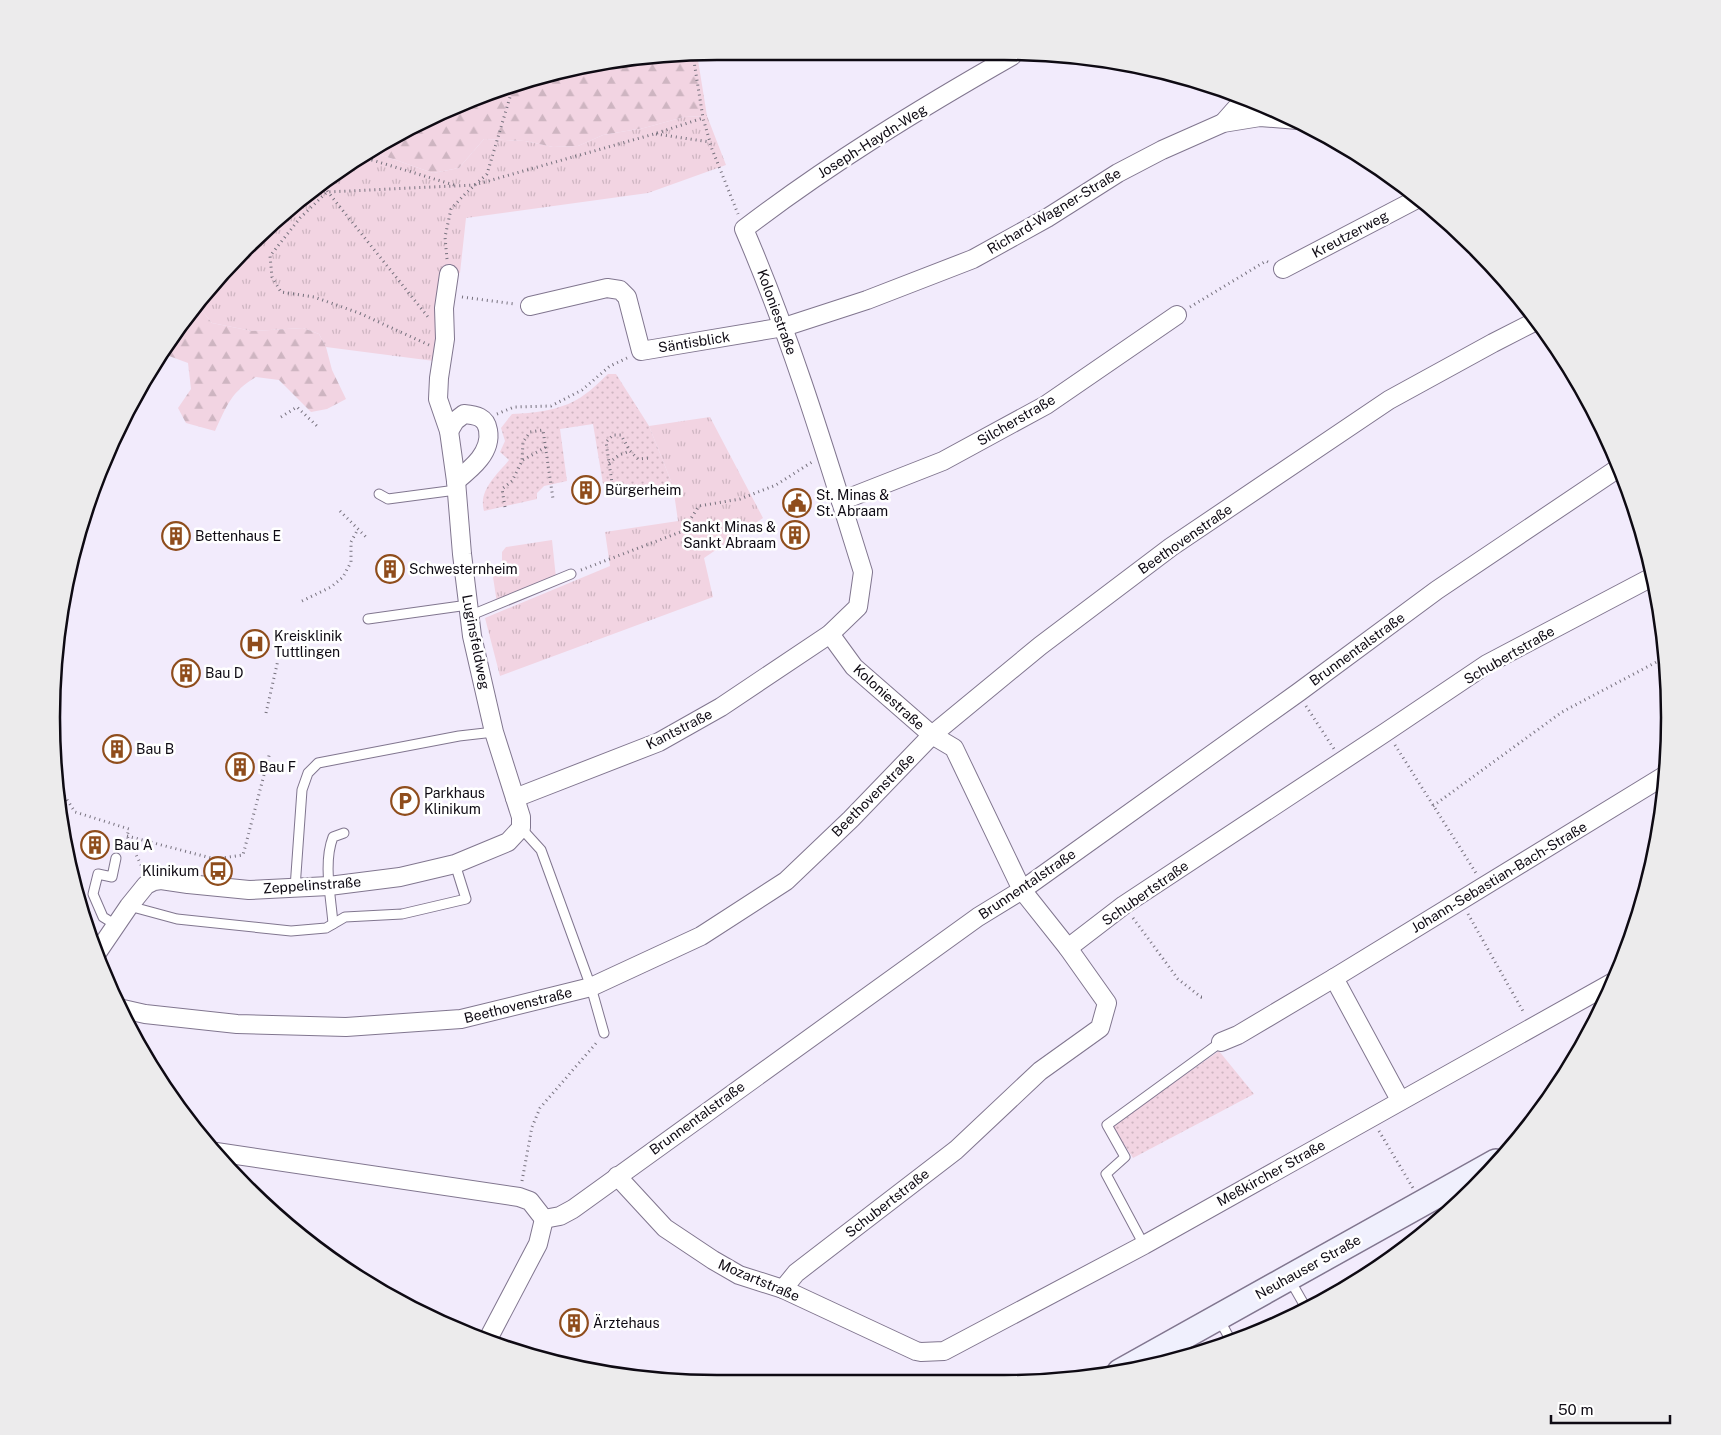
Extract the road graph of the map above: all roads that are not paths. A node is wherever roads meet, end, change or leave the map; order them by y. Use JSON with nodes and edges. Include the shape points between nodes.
{"nodes":[{"id":1,"x":999,"y":60,"type":"edge"},
{"id":2,"x":1241,"y":105,"type":"edge"},
{"id":3,"x":1272,"y":118,"type":"edge"},
{"id":4,"x":1223,"y":123,"type":"junction"},
{"id":5,"x":1411,"y":202,"type":"edge"},
{"id":6,"x":744,"y":229,"type":"joint"},
{"id":7,"x":1283,"y":269,"type":"dead end"},
{"id":8,"x":449,"y":274,"type":"road end"},
{"id":9,"x":530,"y":306,"type":"road end"},
{"id":10,"x":1176,"y":315,"type":"road end"},
{"id":11,"x":1530,"y":324,"type":"edge"},
{"id":12,"x":784,"y":327,"type":"junction"},
{"id":13,"x":449,"y":431,"type":"junction"},
{"id":14,"x":1613,"y":472,"type":"edge"},
{"id":15,"x":456,"y":486,"type":"junction"},
{"id":16,"x":379,"y":494,"type":"dead end"},
{"id":17,"x":841,"y":501,"type":"junction"},
{"id":18,"x":571,"y":574,"type":"road end"},
{"id":19,"x":1646,"y":580,"type":"edge"},
{"id":20,"x":468,"y":610,"type":"junction"},
{"id":21,"x":368,"y":619,"type":"dead end"},
{"id":22,"x":830,"y":634,"type":"junction"},
{"id":23,"x":494,"y":732,"type":"junction"},
{"id":24,"x":932,"y":735,"type":"junction"},
{"id":25,"x":1658,"y":780,"type":"edge"},
{"id":26,"x":515,"y":798,"type":"junction"},
{"id":27,"x":521,"y":828,"type":"junction"},
{"id":28,"x":344,"y":833,"type":"dead end"},
{"id":29,"x":116,"y":858,"type":"dead end"},
{"id":30,"x":455,"y":864,"type":"junction"},
{"id":31,"x":329,"y":886,"type":"junction"},
{"id":32,"x":295,"y":888,"type":"junction"},
{"id":33,"x":1022,"y":890,"type":"junction"},
{"id":34,"x":129,"y":906,"type":"junction"},
{"id":35,"x":333,"y":924,"type":"junction"},
{"id":36,"x":116,"y":925,"type":"junction"},
{"id":37,"x":102,"y":946,"type":"edge"},
{"id":38,"x":1068,"y":948,"type":"junction"},
{"id":39,"x":1334,"y":978,"type":"junction"},
{"id":40,"x":591,"y":987,"type":"junction"},
{"id":41,"x":1602,"y":988,"type":"edge"},
{"id":42,"x":129,"y":1010,"type":"edge"},
{"id":43,"x":604,"y":1032,"type":"road end"},
{"id":44,"x":1221,"y":1042,"type":"joint"},
{"id":45,"x":1400,"y":1100,"type":"junction"},
{"id":46,"x":225,"y":1153,"type":"edge"},
{"id":47,"x":1477,"y":1173,"type":"edge"},
{"id":48,"x":617,"y":1176,"type":"junction"},
{"id":49,"x":544,"y":1219,"type":"junction"},
{"id":50,"x":1144,"y":1245,"type":"junction"},
{"id":51,"x":1288,"y":1278,"type":"junction"},
{"id":52,"x":783,"y":1289,"type":"junction"},
{"id":53,"x":1303,"y":1302,"type":"edge"},
{"id":54,"x":1218,"y":1317,"type":"junction"},
{"id":55,"x":491,"y":1334,"type":"edge"},
{"id":56,"x":1227,"y":1336,"type":"edge"},
{"id":57,"x":1174,"y":1350,"type":"edge"},
{"id":58,"x":922,"y":1352,"type":"joint"},
{"id":59,"x":1158,"y":1356,"type":"edge"}],
"edges":[{"from":1,"to":6,"type":"street","name":"Joseph-Haydn-Weg","via":[[868,141]]},
{"from":2,"to":4,"type":"street"},
{"from":3,"to":4,"type":"street","name":"Richard-Wagner-Straße"},
{"from":4,"to":12,"type":"street","name":"Richard-Wagner-Straße","via":[[1118,173],[973,259],[867,300]]},
{"from":5,"to":7,"type":"street","name":"Kreutzerweg"},
{"from":6,"to":12,"type":"street","name":"Koloniestraße"},
{"from":8,"to":13,"type":"street","name":"Luginsfeldweg","via":[[438,399]]},
{"from":9,"to":12,"type":"street","name":"Säntisblick","via":[[607,288],[620,290],[627,297],[641,351]]},
{"from":10,"to":17,"type":"street","name":"Silcherstraße","via":[[1037,409],[943,461]]},
{"from":11,"to":24,"type":"street","name":"Beethovenstraße","via":[[1389,400],[1171,547],[1040,646]]},
{"from":12,"to":17,"type":"street","name":"Koloniestraße"},
{"from":13,"to":15,"type":"street","name":"Luginsfeldweg"},
{"from":13,"to":15,"type":"street","via":[[464,414],[476,415],[488,427],[490,440]]},
{"from":14,"to":33,"type":"street","name":"Brunnentalstraße","via":[[1437,590]]},
{"from":15,"to":16,"type":"lane","via":[[388,499]]},
{"from":15,"to":20,"type":"street","name":"Luginsfeldweg"},
{"from":17,"to":22,"type":"street","name":"Koloniestraße","via":[[863,572],[858,607]]},
{"from":18,"to":20,"type":"lane"},
{"from":19,"to":38,"type":"street","name":"Schubertstraße","via":[[1486,664],[1124,905]]},
{"from":20,"to":21,"type":"lane"},
{"from":20,"to":23,"type":"street","name":"Luginsfeldweg"},
{"from":22,"to":24,"type":"street","name":"Koloniestraße","via":[[854,667]]},
{"from":22,"to":26,"type":"street","name":"Kantstraße","via":[[722,707],[659,742]]},
{"from":23,"to":26,"type":"street","name":"Luginsfeldweg"},
{"from":23,"to":32,"type":"lane","via":[[318,763],[308,773],[302,790]]},
{"from":24,"to":33,"type":"street","name":"Koloniestraße","via":[[954,748]]},
{"from":24,"to":40,"type":"street","name":"Beethovenstraße","via":[[786,881],[700,936]]},
{"from":25,"to":39,"type":"street","name":"Johann-Sebastian-Bach-Straße"},
{"from":26,"to":27,"type":"street"},
{"from":27,"to":30,"type":"street","name":"Zeppelinstraße","via":[[508,842]]},
{"from":27,"to":40,"type":"lane","via":[[541,850]]},
{"from":28,"to":31,"type":"lane","via":[[333,837],[329,848]]},
{"from":29,"to":36,"type":"lane","via":[[112,877],[98,874],[93,894],[103,917]]},
{"from":30,"to":31,"type":"street","name":"Zeppelinstraße","via":[[400,877]]},
{"from":30,"to":35,"type":"lane","via":[[466,899],[402,914],[345,917]]},
{"from":31,"to":32,"type":"street","name":"Zeppelinstraße"},
{"from":31,"to":35,"type":"lane"},
{"from":32,"to":34,"type":"street","name":"Zeppelinstraße","via":[[249,890],[161,880],[146,885]]},
{"from":33,"to":38,"type":"street","name":"Koloniestraße"},
{"from":33,"to":48,"type":"street","name":"Brunnentalstraße","via":[[978,917]]},
{"from":34,"to":35,"type":"lane","via":[[177,919],[291,931],[326,928]]},
{"from":34,"to":36,"type":"street"},
{"from":36,"to":37,"type":"street"},
{"from":38,"to":52,"type":"street","name":"Schubertstraße","via":[[1107,1003],[1100,1028],[1040,1070],[956,1150],[796,1273]]},
{"from":39,"to":44,"type":"street","name":"Johann-Sebastian-Bach-Straße"},
{"from":39,"to":45,"type":"street"},
{"from":40,"to":42,"type":"street","name":"Beethovenstraße","via":[[461,1019],[346,1027],[237,1024]]},
{"from":40,"to":43,"type":"lane"},
{"from":41,"to":45,"type":"street","name":"Meßkircher Straße"},
{"from":44,"to":50,"type":"lane","via":[[1107,1125],[1125,1157],[1106,1174]]},
{"from":45,"to":50,"type":"street","name":"Meßkircher Straße"},
{"from":46,"to":49,"type":"street","via":[[519,1197],[530,1201]]},
{"from":47,"to":51,"type":"street","name":"Neuhauser Straße"},
{"from":48,"to":49,"type":"street","name":"Brunnentalstraße","via":[[573,1209]]},
{"from":48,"to":52,"type":"street","name":"Mozartstraße","via":[[665,1228],[687,1244],[739,1274]]},
{"from":49,"to":55,"type":"street","via":[[538,1244]]},
{"from":50,"to":58,"type":"street","name":"Meßkircher Straße","via":[[944,1351]]},
{"from":51,"to":53,"type":"lane"},
{"from":51,"to":54,"type":"street","name":"Neuhauser Straße"},
{"from":52,"to":58,"type":"street","name":"Mozartstraße"},
{"from":54,"to":56,"type":"lane"},
{"from":54,"to":57,"type":"street","name":"Neuhauser Straße"},
{"from":57,"to":59,"type":"street","name":"Neuhauser Straße"}]}
